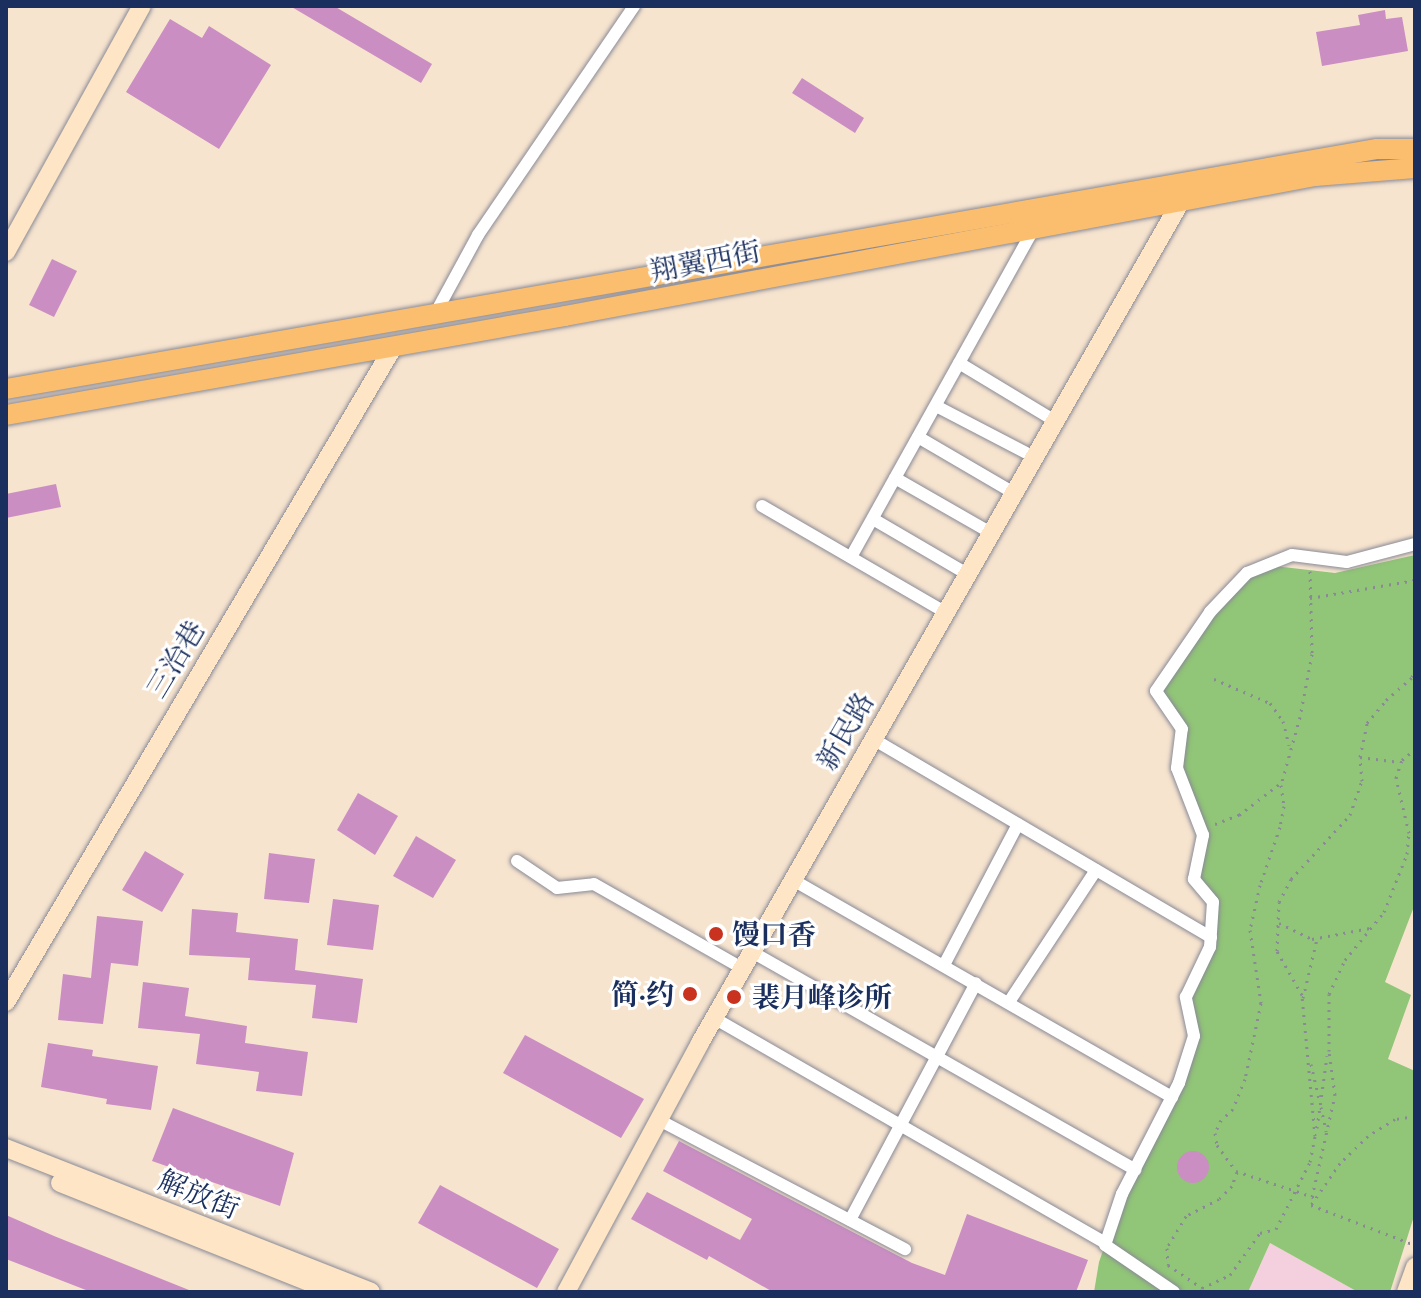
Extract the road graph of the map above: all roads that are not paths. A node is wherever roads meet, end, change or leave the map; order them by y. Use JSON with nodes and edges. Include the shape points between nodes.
{"nodes":[{"id":1,"x":142,"y":6,"type":"edge"},
{"id":2,"x":634,"y":6,"type":"edge"},
{"id":3,"x":1377,"y":149,"type":"junction"},
{"id":4,"x":1415,"y":149,"type":"edge"},
{"id":5,"x":1412,"y":170,"type":"edge"},
{"id":6,"x":1181,"y":201,"type":"junction"},
{"id":7,"x":1034,"y":228,"type":"junction"},
{"id":8,"x":6,"y":252,"type":"edge"},
{"id":9,"x":435,"y":314,"type":"junction"},
{"id":10,"x":394,"y":346,"type":"junction"},
{"id":11,"x":959,"y":363,"type":"junction"},
{"id":12,"x":6,"y":389,"type":"edge"},
{"id":13,"x":936,"y":406,"type":"junction"},
{"id":14,"x":6,"y":415,"type":"edge"},
{"id":15,"x":1055,"y":421,"type":"junction"},
{"id":16,"x":918,"y":437,"type":"junction"},
{"id":17,"x":1034,"y":457,"type":"junction"},
{"id":18,"x":895,"y":478,"type":"junction"},
{"id":19,"x":1014,"y":493,"type":"junction"},
{"id":20,"x":762,"y":506,"type":"dead end"},
{"id":21,"x":873,"y":519,"type":"junction"},
{"id":22,"x":991,"y":533,"type":"junction"},
{"id":23,"x":1415,"y":544,"type":"edge"},
{"id":24,"x":851,"y":557,"type":"junction"},
{"id":25,"x":967,"y":574,"type":"junction"},
{"id":26,"x":945,"y":612,"type":"junction"},
{"id":27,"x":873,"y":739,"type":"junction"},
{"id":28,"x":1018,"y":824,"type":"junction"},
{"id":29,"x":517,"y":861,"type":"dead end"},
{"id":30,"x":1096,"y":870,"type":"junction"},
{"id":31,"x":793,"y":880,"type":"junction"},
{"id":32,"x":1211,"y":937,"type":"junction"},
{"id":33,"x":747,"y":960,"type":"junction"},
{"id":34,"x":944,"y":965,"type":"junction"},
{"id":35,"x":976,"y":983,"type":"junction"},
{"id":36,"x":6,"y":1002,"type":"edge"},
{"id":37,"x":1009,"y":1002,"type":"junction"},
{"id":38,"x":714,"y":1018,"type":"junction"},
{"id":39,"x":936,"y":1058,"type":"junction"},
{"id":40,"x":1172,"y":1097,"type":"junction"},
{"id":41,"x":659,"y":1120,"type":"junction"},
{"id":42,"x":900,"y":1126,"type":"junction"},
{"id":43,"x":6,"y":1148,"type":"edge"},
{"id":44,"x":6,"y":1160,"type":"edge"},
{"id":45,"x":1135,"y":1170,"type":"junction"},
{"id":46,"x":850,"y":1220,"type":"junction"},
{"id":47,"x":1105,"y":1243,"type":"junction"},
{"id":48,"x":905,"y":1249,"type":"dead end"},
{"id":49,"x":1415,"y":1267,"type":"edge"},
{"id":50,"x":334,"y":1292,"type":"edge"},
{"id":51,"x":371,"y":1292,"type":"edge"},
{"id":52,"x":566,"y":1292,"type":"edge"},
{"id":53,"x":1174,"y":1292,"type":"edge"},
{"id":54,"x":1406,"y":1292,"type":"edge"}],
"edges":[{"from":1,"to":8,"type":"street"},
{"from":2,"to":9,"type":"street","via":[[478,235]]},
{"from":3,"to":4,"type":"main road","name":"翔翼西街"},
{"from":3,"to":5,"type":"street"},
{"from":3,"to":9,"type":"main road","name":"翔翼西街"},
{"from":5,"to":6,"type":"main road","name":"翔翼西街","via":[[1315,176]]},
{"from":6,"to":7,"type":"main road","name":"翔翼西街"},
{"from":6,"to":15,"type":"street","name":"新民路"},
{"from":7,"to":10,"type":"main road","name":"翔翼西街"},
{"from":7,"to":11,"type":"street"},
{"from":9,"to":12,"type":"main road","name":"翔翼西街"},
{"from":10,"to":14,"type":"main road","name":"翔翼西街"},
{"from":10,"to":36,"type":"street","name":"三治巷"},
{"from":11,"to":13,"type":"street"},
{"from":11,"to":15,"type":"street"},
{"from":13,"to":16,"type":"street"},
{"from":13,"to":17,"type":"street"},
{"from":15,"to":17,"type":"street","name":"新民路"},
{"from":16,"to":18,"type":"street"},
{"from":16,"to":19,"type":"street"},
{"from":17,"to":19,"type":"street","name":"新民路"},
{"from":18,"to":21,"type":"street"},
{"from":18,"to":22,"type":"street"},
{"from":19,"to":22,"type":"street","name":"新民路"},
{"from":20,"to":24,"type":"street"},
{"from":21,"to":24,"type":"street"},
{"from":21,"to":25,"type":"street"},
{"from":22,"to":25,"type":"street","name":"新民路"},
{"from":23,"to":32,"type":"street","via":[[1347,562],[1292,555],[1247,573],[1210,612],[1156,691],[1182,729],[1177,768],[1203,835],[1194,879],[1213,902]]},
{"from":24,"to":26,"type":"street"},
{"from":25,"to":26,"type":"street","name":"新民路"},
{"from":26,"to":27,"type":"street","name":"新民路"},
{"from":27,"to":28,"type":"street"},
{"from":27,"to":31,"type":"street","name":"新民路"},
{"from":28,"to":30,"type":"street"},
{"from":28,"to":34,"type":"street"},
{"from":29,"to":33,"type":"street","via":[[557,888],[594,884]]},
{"from":30,"to":32,"type":"street"},
{"from":30,"to":37,"type":"street"},
{"from":31,"to":33,"type":"street","name":"新民路"},
{"from":31,"to":34,"type":"street"},
{"from":32,"to":40,"type":"street","via":[[1186,997],[1194,1036]]},
{"from":33,"to":38,"type":"street","name":"新民路"},
{"from":33,"to":39,"type":"street"},
{"from":34,"to":35,"type":"street"},
{"from":35,"to":37,"type":"street"},
{"from":35,"to":39,"type":"street"},
{"from":37,"to":40,"type":"street"},
{"from":38,"to":41,"type":"street","name":"新民路"},
{"from":38,"to":42,"type":"street"},
{"from":39,"to":42,"type":"street"},
{"from":39,"to":45,"type":"street"},
{"from":40,"to":45,"type":"street"},
{"from":41,"to":46,"type":"street"},
{"from":41,"to":52,"type":"street","name":"新民路"},
{"from":42,"to":46,"type":"street"},
{"from":42,"to":47,"type":"street"},
{"from":43,"to":51,"type":"street","name":"解放街"},
{"from":44,"to":50,"type":"street"},
{"from":45,"to":47,"type":"street"},
{"from":46,"to":48,"type":"street"},
{"from":47,"to":53,"type":"street"},
{"from":49,"to":54,"type":"street"}]}
